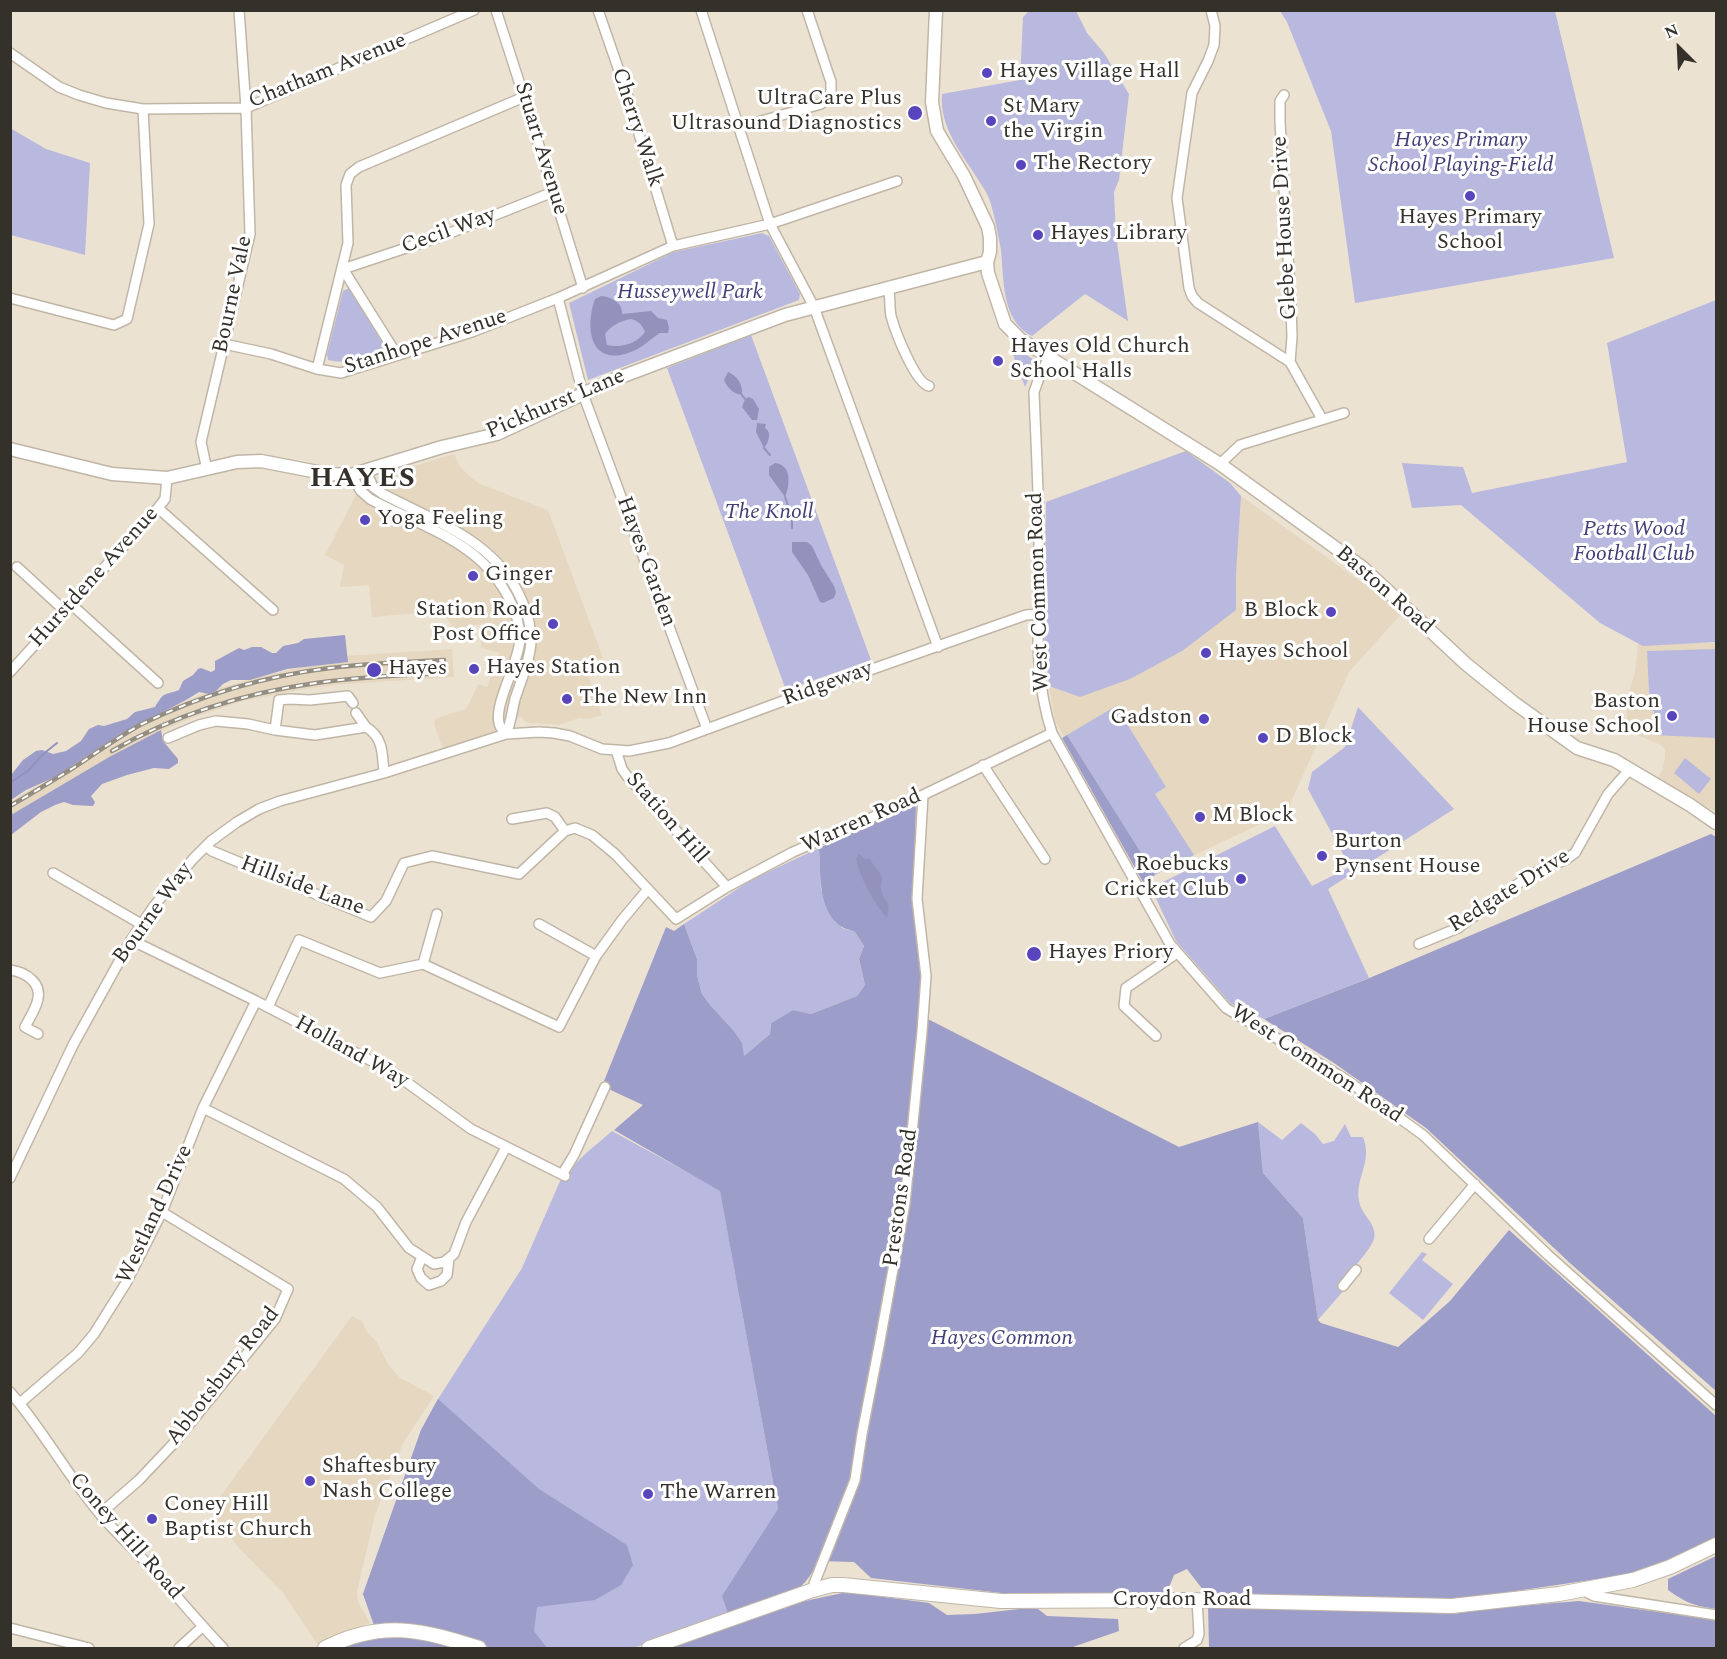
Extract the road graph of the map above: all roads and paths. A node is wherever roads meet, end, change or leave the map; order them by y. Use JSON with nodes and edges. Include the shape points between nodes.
{"nodes":[{"id":1,"x":239,"y":10,"type":"edge"},
{"id":2,"x":474,"y":10,"type":"edge"},
{"id":3,"x":496,"y":10,"type":"edge"},
{"id":4,"x":598,"y":10,"type":"edge"},
{"id":5,"x":701,"y":10,"type":"edge"},
{"id":6,"x":807,"y":10,"type":"edge"},
{"id":7,"x":936,"y":10,"type":"edge"},
{"id":8,"x":1211,"y":10,"type":"edge"},
{"id":9,"x":10,"y":53,"type":"edge"},
{"id":10,"x":1284,"y":95,"type":"dead end"},
{"id":11,"x":524,"y":97,"type":"junction"},
{"id":12,"x":246,"y":108,"type":"junction"},
{"id":13,"x":143,"y":109,"type":"junction"},
{"id":14,"x":740,"y":127,"type":"junction"},
{"id":15,"x":897,"y":181,"type":"dead end"},
{"id":16,"x":553,"y":192,"type":"junction"},
{"id":17,"x":770,"y":224,"type":"junction"},
{"id":18,"x":673,"y":246,"type":"junction"},
{"id":19,"x":987,"y":262,"type":"junction"},
{"id":20,"x":343,"y":269,"type":"junction"},
{"id":21,"x":888,"y":287,"type":"junction"},
{"id":22,"x":583,"y":288,"type":"junction"},
{"id":23,"x":10,"y":298,"type":"edge"},
{"id":24,"x":558,"y":298,"type":"junction"},
{"id":25,"x":814,"y":307,"type":"junction"},
{"id":26,"x":224,"y":344,"type":"junction"},
{"id":27,"x":397,"y":355,"type":"junction"},
{"id":28,"x":1050,"y":357,"type":"junction"},
{"id":29,"x":1290,"y":362,"type":"junction"},
{"id":30,"x":317,"y":369,"type":"junction"},
{"id":31,"x":930,"y":386,"type":"dead end"},
{"id":32,"x":584,"y":394,"type":"junction"},
{"id":33,"x":1344,"y":412,"type":"dead end"},
{"id":34,"x":1322,"y":419,"type":"junction"},
{"id":35,"x":10,"y":449,"type":"edge"},
{"id":36,"x":1220,"y":464,"type":"junction"},
{"id":37,"x":207,"y":470,"type":"junction"},
{"id":38,"x":366,"y":471,"type":"junction"},
{"id":39,"x":351,"y":475,"type":"junction"},
{"id":40,"x":167,"y":478,"type":"junction"},
{"id":41,"x":158,"y":508,"type":"junction"},
{"id":42,"x":17,"y":567,"type":"dead end"},
{"id":43,"x":68,"y":608,"type":"junction"},
{"id":44,"x":273,"y":610,"type":"dead end"},
{"id":45,"x":1039,"y":614,"type":"junction"},
{"id":46,"x":938,"y":647,"type":"junction"},
{"id":47,"x":10,"y":672,"type":"edge"},
{"id":48,"x":158,"y":683,"type":"dead end"},
{"id":49,"x":366,"y":727,"type":"junction"},
{"id":50,"x":707,"y":729,"type":"junction"},
{"id":51,"x":274,"y":730,"type":"junction"},
{"id":52,"x":1052,"y":733,"type":"junction"},
{"id":53,"x":506,"y":734,"type":"junction"},
{"id":54,"x":168,"y":738,"type":"dead end"},
{"id":55,"x":616,"y":750,"type":"junction"},
{"id":56,"x":983,"y":765,"type":"junction"},
{"id":57,"x":1630,"y":769,"type":"junction"},
{"id":58,"x":384,"y":773,"type":"junction"},
{"id":59,"x":923,"y":795,"type":"junction"},
{"id":60,"x":512,"y":819,"type":"dead end"},
{"id":61,"x":1716,"y":823,"type":"edge"},
{"id":62,"x":565,"y":831,"type":"junction"},
{"id":63,"x":206,"y":846,"type":"junction"},
{"id":64,"x":1046,"y":859,"type":"dead end"},
{"id":65,"x":53,"y":873,"type":"dead end"},
{"id":66,"x":727,"y":887,"type":"junction"},
{"id":67,"x":648,"y":889,"type":"junction"},
{"id":68,"x":436,"y":914,"type":"dead end"},
{"id":69,"x":141,"y":924,"type":"junction"},
{"id":70,"x":539,"y":924,"type":"dead end"},
{"id":71,"x":131,"y":940,"type":"junction"},
{"id":72,"x":1419,"y":944,"type":"dead end"},
{"id":73,"x":1177,"y":953,"type":"junction"},
{"id":74,"x":596,"y":956,"type":"junction"},
{"id":75,"x":423,"y":964,"type":"junction"},
{"id":76,"x":10,"y":970,"type":"edge"},
{"id":77,"x":256,"y":1000,"type":"junction"},
{"id":78,"x":268,"y":1007,"type":"junction"},
{"id":79,"x":38,"y":1034,"type":"dead end"},
{"id":80,"x":1156,"y":1036,"type":"dead end"},
{"id":81,"x":605,"y":1087,"type":"dead end"},
{"id":82,"x":203,"y":1108,"type":"junction"},
{"id":83,"x":506,"y":1147,"type":"junction"},
{"id":84,"x":10,"y":1178,"type":"edge"},
{"id":85,"x":1475,"y":1184,"type":"junction"},
{"id":86,"x":162,"y":1212,"type":"junction"},
{"id":87,"x":1429,"y":1239,"type":"dead end"},
{"id":88,"x":422,"y":1257,"type":"junction"},
{"id":89,"x":449,"y":1259,"type":"junction"},
{"id":90,"x":1356,"y":1270,"type":"dead end"},
{"id":91,"x":1343,"y":1286,"type":"dead end"},
{"id":92,"x":10,"y":1392,"type":"edge"},
{"id":93,"x":20,"y":1403,"type":"junction"},
{"id":94,"x":1716,"y":1405,"type":"edge"},
{"id":95,"x":100,"y":1514,"type":"junction"},
{"id":96,"x":1716,"y":1545,"type":"edge"},
{"id":97,"x":1586,"y":1589,"type":"junction"},
{"id":98,"x":813,"y":1590,"type":"junction"},
{"id":99,"x":1197,"y":1600,"type":"junction"},
{"id":100,"x":1716,"y":1615,"type":"edge"},
{"id":101,"x":202,"y":1627,"type":"junction"},
{"id":102,"x":10,"y":1628,"type":"edge"},
{"id":103,"x":89,"y":1648,"type":"edge"},
{"id":104,"x":179,"y":1648,"type":"edge"},
{"id":105,"x":223,"y":1648,"type":"edge"},
{"id":106,"x":325,"y":1648,"type":"edge"},
{"id":107,"x":479,"y":1648,"type":"edge"},
{"id":108,"x":649,"y":1648,"type":"edge"},
{"id":109,"x":1184,"y":1648,"type":"edge"}],
"edges":[{"from":1,"to":12,"type":"street","name":"Bourne Vale"},
{"from":2,"to":12,"type":"street","name":"Chatham Avenue"},
{"from":3,"to":11,"type":"street","name":"Stuart Avenue"},
{"from":4,"to":18,"type":"street","name":"Cherry Walk"},
{"from":5,"to":14,"type":"street"},
{"from":6,"to":14,"type":"street","via":[[831,82],[831,93],[821,104]]},
{"from":7,"to":19,"type":"main road","name":"Baston Road","via":[[932,102],[937,131],[988,227]]},
{"from":8,"to":29,"type":"street","via":[[1214,45],[1192,93],[1177,198],[1190,288],[1198,303]]},
{"from":9,"to":13,"type":"street","name":"Chatham Avenue","via":[[47,80],[79,95],[106,104]]},
{"from":10,"to":29,"type":"street","name":"Glebe House Drive","via":[[1280,101],[1280,122],[1291,306]]},
{"from":11,"to":16,"type":"street","name":"Stuart Avenue"},
{"from":11,"to":20,"type":"street","via":[[350,174],[346,185],[348,243]]},
{"from":12,"to":13,"type":"street","name":"Chatham Avenue"},
{"from":12,"to":26,"type":"street","name":"Bourne Vale","via":[[250,234]]},
{"from":13,"to":23,"type":"street","via":[[148,224],[127,320],[114,326]]},
{"from":14,"to":17,"type":"street"},
{"from":15,"to":17,"type":"street","name":"Stanhope Avenue"},
{"from":16,"to":20,"type":"street","name":"Cecil Way","via":[[445,235]]},
{"from":16,"to":22,"type":"street","name":"Stuart Avenue"},
{"from":17,"to":18,"type":"street","name":"Stanhope Avenue"},
{"from":17,"to":25,"type":"street"},
{"from":18,"to":22,"type":"street","name":"Stanhope Avenue"},
{"from":19,"to":21,"type":"main road","name":"Pickhurst Lane"},
{"from":19,"to":28,"type":"main road","name":"Baston Road","via":[[1005,324],[1020,339]]},
{"from":20,"to":27,"type":"street"},
{"from":20,"to":30,"type":"street"},
{"from":21,"to":25,"type":"main road","name":"Pickhurst Lane"},
{"from":21,"to":31,"type":"street","via":[[891,314],[905,354],[922,383]]},
{"from":22,"to":24,"type":"street","name":"Stanhope Avenue"},
{"from":24,"to":27,"type":"street","name":"Stanhope Avenue","via":[[472,332]]},
{"from":24,"to":32,"type":"street","name":"Hayes Garden"},
{"from":25,"to":32,"type":"main road","name":"Pickhurst Lane","via":[[670,358]]},
{"from":25,"to":46,"type":"street"},
{"from":26,"to":30,"type":"street","name":"Stanhope Avenue"},
{"from":26,"to":37,"type":"street","name":"Bourne Vale","via":[[201,442]]},
{"from":27,"to":30,"type":"street","name":"Stanhope Avenue","via":[[340,373]]},
{"from":28,"to":36,"type":"main road","name":"Baston Road"},
{"from":28,"to":45,"type":"street","name":"West Common Road","via":[[1034,392]]},
{"from":29,"to":34,"type":"street"},
{"from":32,"to":38,"type":"main road","name":"Pickhurst Lane","via":[[491,436]]},
{"from":32,"to":50,"type":"street","name":"Hayes Garden"},
{"from":33,"to":34,"type":"street"},
{"from":34,"to":36,"type":"street","via":[[1240,445]]},
{"from":35,"to":40,"type":"main road","name":"Pickhurst Lane","via":[[112,474]]},
{"from":36,"to":57,"type":"main road","name":"Baston Road","via":[[1362,567],[1513,702],[1577,748]]},
{"from":37,"to":39,"type":"main road","name":"Pickhurst Lane","via":[[261,461]]},
{"from":37,"to":40,"type":"main road","name":"Pickhurst Lane"},
{"from":38,"to":39,"type":"main road","name":"Pickhurst Lane"},
{"from":38,"to":53,"type":"street","via":[[373,487],[383,494],[480,546],[516,587],[529,618],[531,640]]},
{"from":39,"to":53,"type":"street","via":[[370,499],[470,551],[500,584],[517,620],[520,639],[499,716]]},
{"from":40,"to":41,"type":"street","name":"Hurstdene Avenue","via":[[165,499]]},
{"from":41,"to":43,"type":"street","name":"Hurstdene Avenue"},
{"from":41,"to":44,"type":"street"},
{"from":42,"to":43,"type":"street"},
{"from":43,"to":47,"type":"street","name":"Hurstdene Avenue"},
{"from":43,"to":48,"type":"street"},
{"from":45,"to":46,"type":"street","name":"Ridgeway","via":[[1026,615]]},
{"from":45,"to":52,"type":"street","name":"West Common Road","via":[[1039,665]]},
{"from":46,"to":50,"type":"street","name":"Ridgeway"},
{"from":49,"to":51,"type":"street","via":[[315,735]]},
{"from":49,"to":51,"type":"street","via":[[354,701],[279,700]]},
{"from":49,"to":58,"type":"street","via":[[379,738]]},
{"from":50,"to":55,"type":"street","name":"Ridgeway","via":[[652,747]]},
{"from":51,"to":54,"type":"street","via":[[216,721]]},
{"from":52,"to":56,"type":"street","name":"Warren Road"},
{"from":52,"to":73,"type":"street","name":"West Common Road"},
{"from":53,"to":55,"type":"street","name":"Station Hill","via":[[561,734]]},
{"from":53,"to":58,"type":"street","name":"Bourne Way"},
{"from":55,"to":66,"type":"street","name":"Station Hill","via":[[627,776]]},
{"from":56,"to":59,"type":"street","name":"Warren Road"},
{"from":56,"to":64,"type":"street"},
{"from":57,"to":61,"type":"main road","name":"Baston Road"},
{"from":57,"to":72,"type":"street","name":"Redgate Drive","via":[[1608,794],[1575,853],[1526,878],[1458,928]]},
{"from":58,"to":63,"type":"street","name":"Bourne Way","via":[[269,805],[237,822]]},
{"from":59,"to":66,"type":"street","name":"Warren Road","via":[[793,852]]},
{"from":59,"to":98,"type":"street","name":"Prestons Road","via":[[917,899],[926,976],[904,1203],[855,1480]]},
{"from":60,"to":62,"type":"street","via":[[547,813]]},
{"from":62,"to":63,"type":"street","name":"Hillside Lane","via":[[519,874],[432,856],[404,863],[386,901],[370,917],[212,852]]},
{"from":62,"to":67,"type":"street","via":[[575,828],[592,835]]},
{"from":63,"to":69,"type":"street","name":"Bourne Way"},
{"from":65,"to":69,"type":"street"},
{"from":66,"to":67,"type":"street","name":"Warren Road","via":[[676,918]]},
{"from":67,"to":74,"type":"street"},
{"from":68,"to":75,"type":"street"},
{"from":69,"to":71,"type":"street","name":"Bourne Way"},
{"from":70,"to":74,"type":"street"},
{"from":71,"to":77,"type":"street","name":"Holland Way"},
{"from":71,"to":84,"type":"street","name":"Bourne Way","via":[[73,1045]]},
{"from":73,"to":80,"type":"street","via":[[1126,988],[1124,1006]]},
{"from":73,"to":85,"type":"street","name":"West Common Road","via":[[1227,1008],[1353,1085],[1423,1135]]},
{"from":74,"to":75,"type":"street","via":[[559,1027]]},
{"from":75,"to":78,"type":"street","via":[[380,973],[299,940]]},
{"from":76,"to":79,"type":"street","via":[[29,978],[38,988],[38,1002],[25,1028]]},
{"from":77,"to":78,"type":"street","name":"Holland Way"},
{"from":77,"to":82,"type":"street","name":"Westland Drive"},
{"from":78,"to":83,"type":"street","name":"Holland Way","via":[[391,1071],[471,1129]]},
{"from":81,"to":83,"type":"street","name":"Holland Way","via":[[564,1174]]},
{"from":82,"to":86,"type":"street","name":"Westland Drive"},
{"from":82,"to":88,"type":"street","via":[[344,1179],[377,1207],[409,1248]]},
{"from":83,"to":89,"type":"street"},
{"from":85,"to":87,"type":"street"},
{"from":85,"to":94,"type":"street","name":"West Common Road","via":[[1548,1256]]},
{"from":86,"to":93,"type":"street","name":"Westland Drive","via":[[126,1283],[94,1334]]},
{"from":86,"to":95,"type":"street","name":"Abbotsbury Road","via":[[288,1288],[275,1319],[175,1442],[140,1480]]},
{"from":88,"to":89,"type":"street","via":[[434,1264]]},
{"from":88,"to":89,"type":"street","via":[[417,1269],[429,1285],[447,1275]]},
{"from":90,"to":91,"type":"street"},
{"from":92,"to":93,"type":"street","name":"Coney Hill Road"},
{"from":93,"to":95,"type":"street","name":"Coney Hill Road"},
{"from":95,"to":101,"type":"street","name":"Coney Hill Road"},
{"from":96,"to":97,"type":"highway","name":"Croydon Road","via":[[1659,1572]]},
{"from":97,"to":99,"type":"highway","name":"Croydon Road","via":[[1452,1606]]},
{"from":97,"to":100,"type":"street","via":[[1594,1596]]},
{"from":98,"to":99,"type":"highway","name":"Croydon Road","via":[[843,1585],[1009,1602]]},
{"from":98,"to":108,"type":"highway","name":"Croydon Road"},
{"from":99,"to":109,"type":"street","via":[[1199,1635]]},
{"from":101,"to":104,"type":"street"},
{"from":101,"to":105,"type":"street","name":"Coney Hill Road"},
{"from":102,"to":103,"type":"street"},
{"from":106,"to":107,"type":"highway","via":[[363,1633],[394,1630],[433,1635]]}]}
